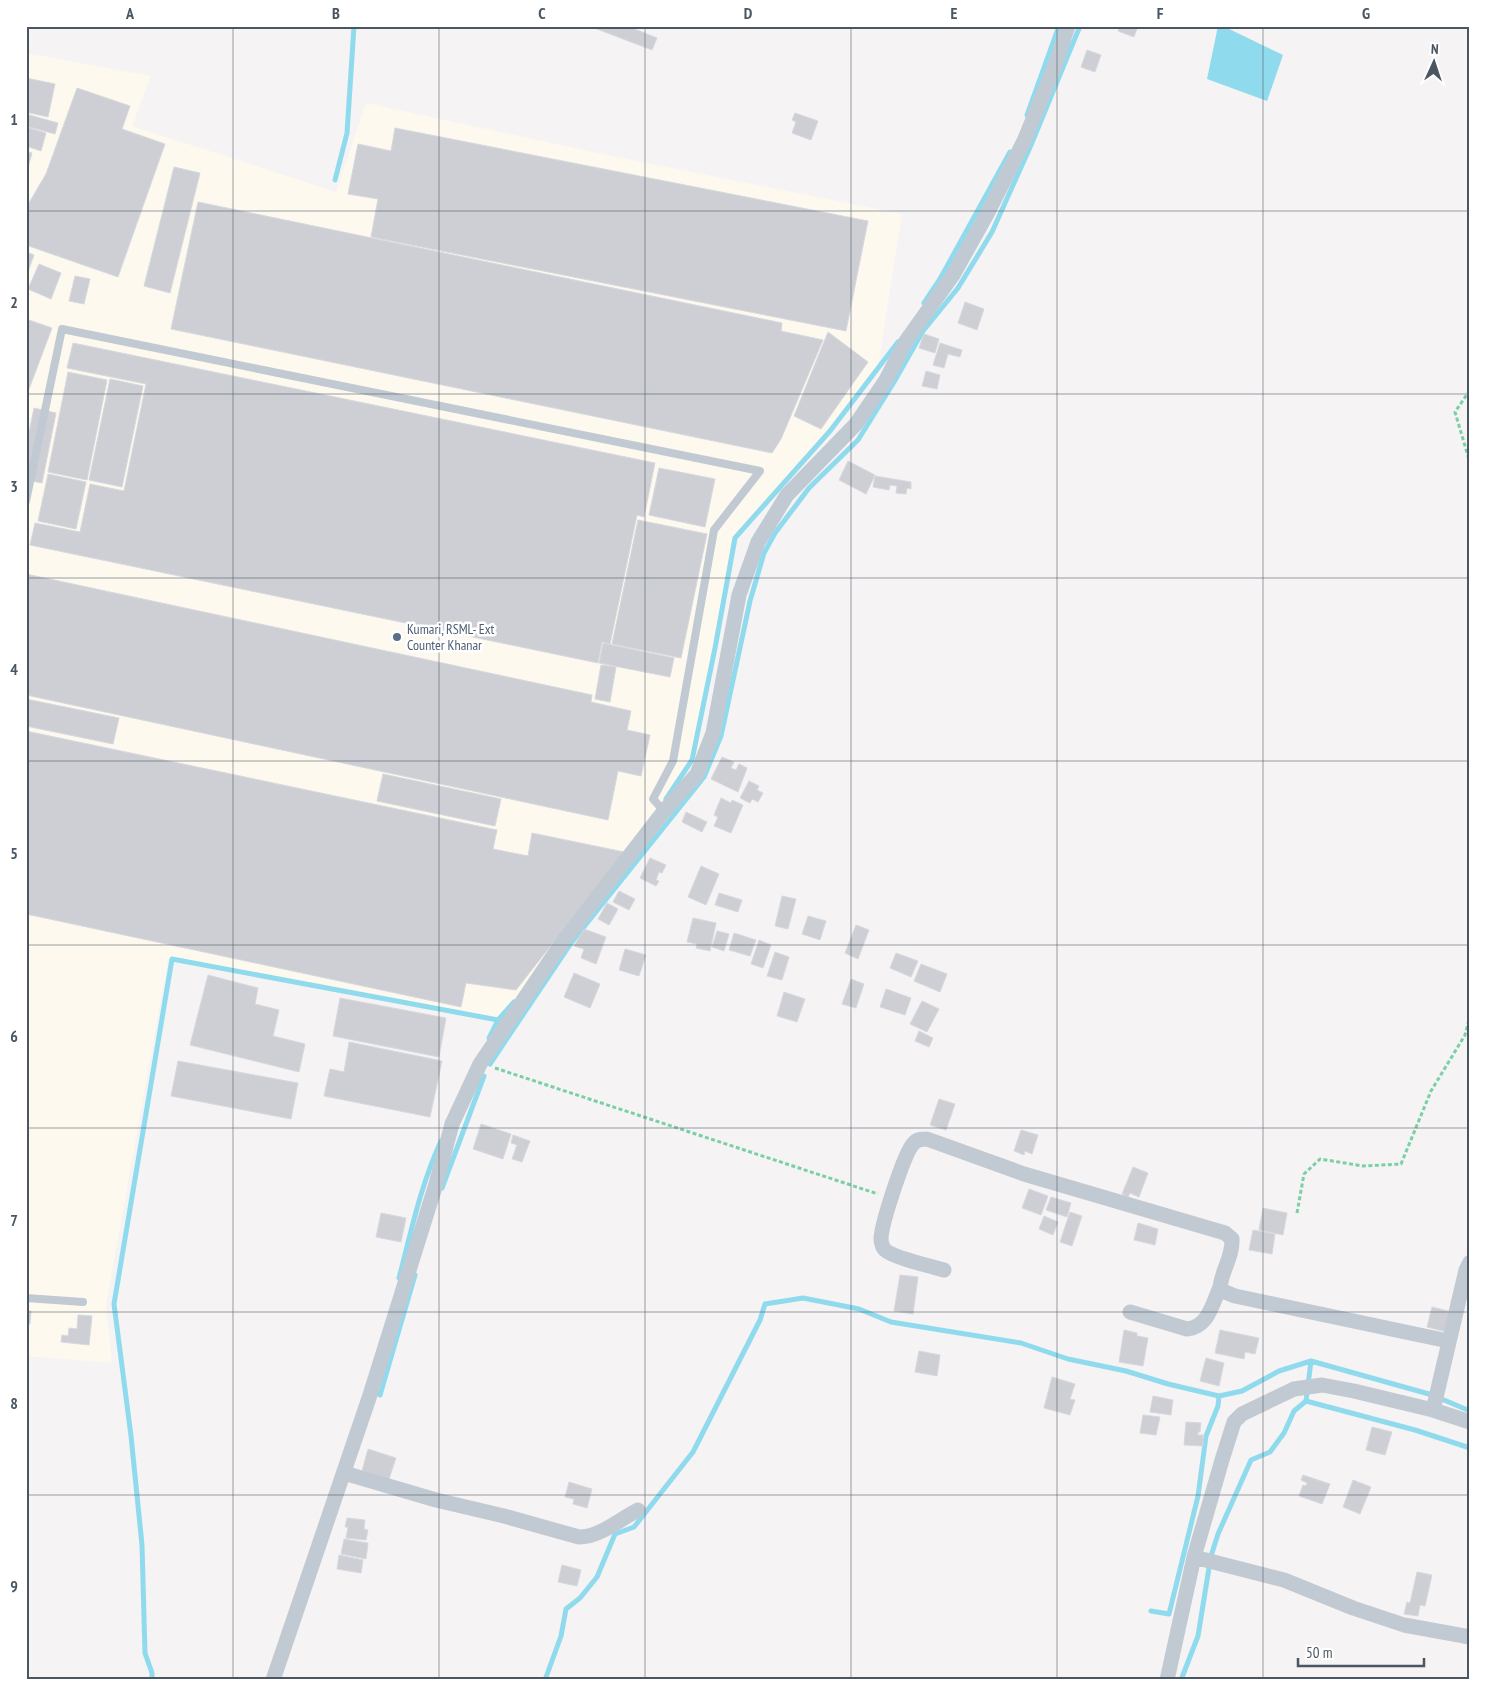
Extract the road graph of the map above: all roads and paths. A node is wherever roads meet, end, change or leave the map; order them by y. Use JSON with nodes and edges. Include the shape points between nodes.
{"nodes":[{"id":1,"x":1068,"y":26,"type":"edge"},
{"id":2,"x":1470,"y":390,"type":"edge"},
{"id":3,"x":1470,"y":463,"type":"edge"},
{"id":4,"x":26,"y":501,"type":"edge"},
{"id":5,"x":664,"y":811,"type":"junction"},
{"id":6,"x":1470,"y":1016,"type":"edge"},
{"id":7,"x":480,"y":1064,"type":"junction"},
{"id":8,"x":892,"y":1198,"type":"junction"},
{"id":9,"x":1297,"y":1213,"type":"dead end"},
{"id":10,"x":1470,"y":1262,"type":"edge"},
{"id":11,"x":944,"y":1270,"type":"dead end"},
{"id":12,"x":1220,"y":1287,"type":"junction"},
{"id":13,"x":26,"y":1298,"type":"edge"},
{"id":14,"x":83,"y":1302,"type":"dead end"},
{"id":15,"x":1463,"y":1306,"type":"edge"},
{"id":16,"x":1130,"y":1312,"type":"dead end"},
{"id":17,"x":1448,"y":1341,"type":"junction"},
{"id":18,"x":1433,"y":1410,"type":"junction"},
{"id":19,"x":1470,"y":1422,"type":"edge"},
{"id":20,"x":344,"y":1473,"type":"junction"},
{"id":21,"x":638,"y":1510,"type":"dead end"},
{"id":22,"x":1194,"y":1557,"type":"junction"},
{"id":23,"x":1470,"y":1637,"type":"edge"},
{"id":24,"x":273,"y":1680,"type":"edge"},
{"id":25,"x":1167,"y":1680,"type":"edge"}],
"edges":[{"from":1,"to":5,"type":"street","via":[[1024,141],[953,275],[906,341],[886,380],[856,424],[787,495],[758,542],[739,596],[713,733],[697,774]]},
{"from":2,"to":3,"type":"path","via":[[1455,412]]},
{"from":4,"to":5,"type":"lane","via":[[62,329],[760,471],[714,530],[673,761],[653,799]]},
{"from":5,"to":7,"type":"street","via":[[564,940]]},
{"from":6,"to":9,"type":"path","via":[[1466,1035],[1432,1091],[1401,1164],[1363,1166],[1320,1159],[1304,1174]]},
{"from":7,"to":8,"type":"path"},
{"from":7,"to":20,"type":"street","via":[[452,1124],[422,1230]]},
{"from":8,"to":11,"type":"street","via":[[882,1233],[881,1242],[885,1250]]},
{"from":8,"to":12,"type":"street","via":[[908,1152],[920,1139],[927,1140],[1024,1174],[1225,1233],[1232,1238],[1232,1247]]},
{"from":10,"to":15,"type":"street","via":[[1466,1270]]},
{"from":12,"to":16,"type":"street","via":[[1205,1321],[1197,1328],[1187,1330]]},
{"from":12,"to":17,"type":"street","via":[[1235,1296]]},
{"from":13,"to":14,"type":"lane"},
{"from":15,"to":17,"type":"street"},
{"from":17,"to":18,"type":"street"},
{"from":18,"to":19,"type":"street"},
{"from":18,"to":22,"type":"street","via":[[1322,1385],[1294,1389],[1242,1414],[1234,1422]]},
{"from":20,"to":21,"type":"street","via":[[579,1537],[590,1537]]},
{"from":20,"to":24,"type":"street"},
{"from":22,"to":23,"type":"street","via":[[1284,1580],[1404,1625]]},
{"from":22,"to":25,"type":"street"}]}
